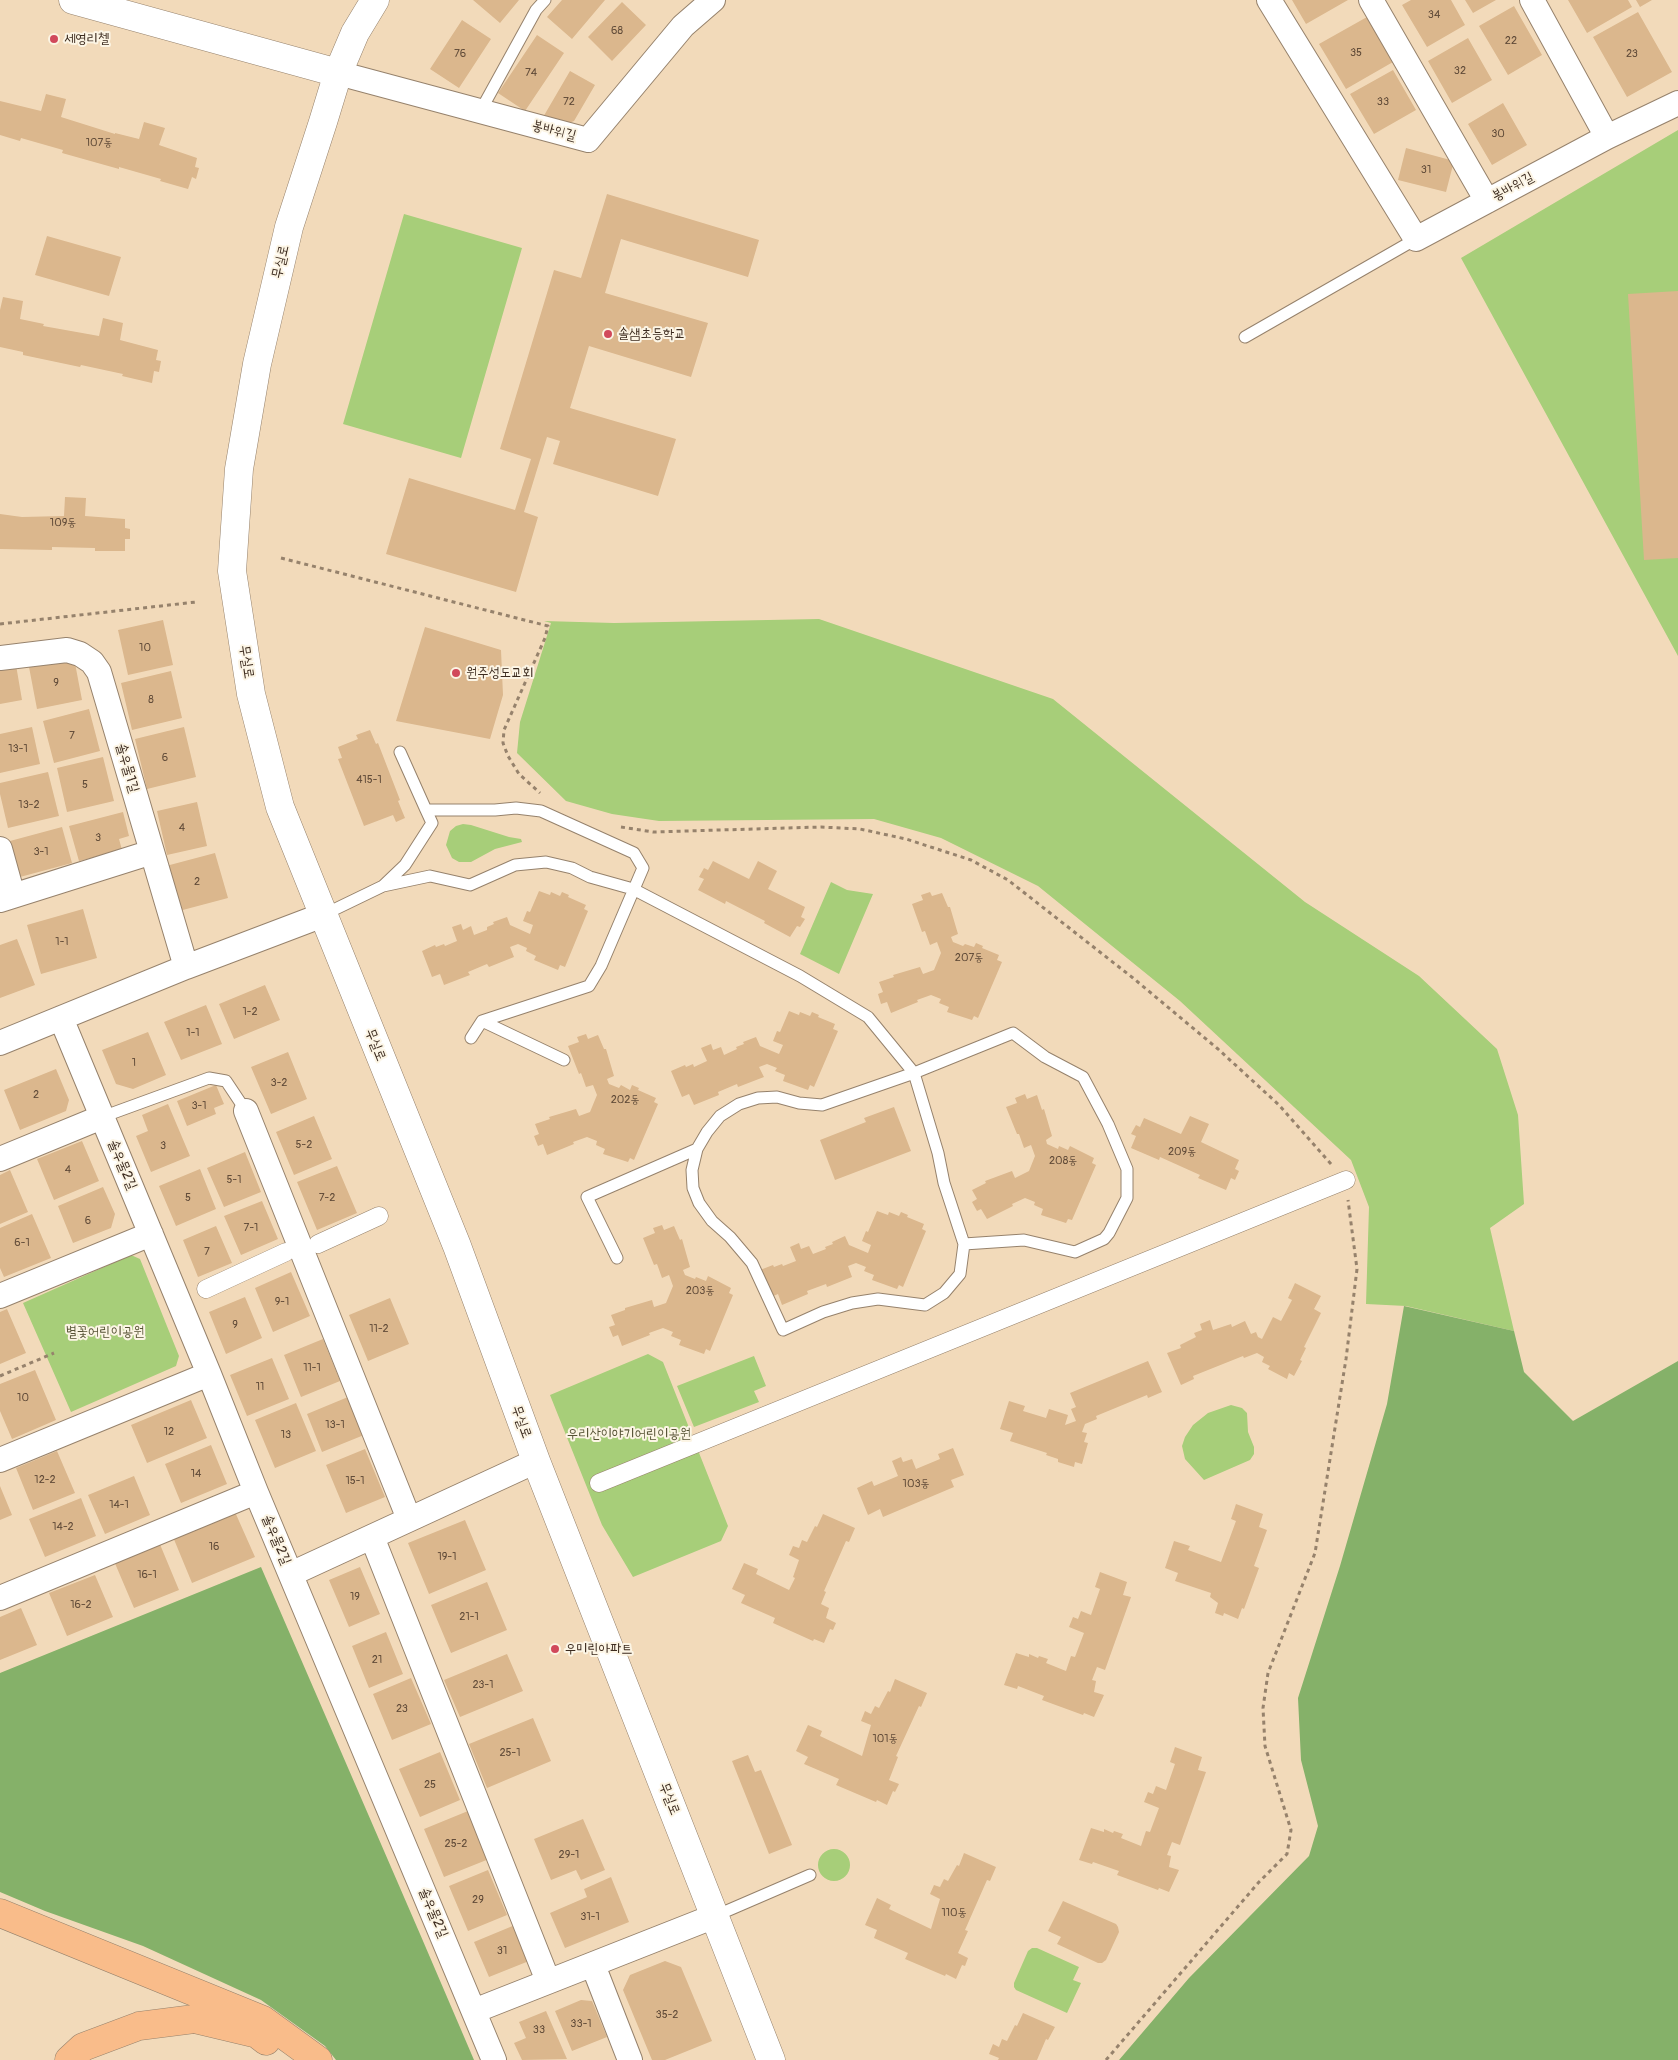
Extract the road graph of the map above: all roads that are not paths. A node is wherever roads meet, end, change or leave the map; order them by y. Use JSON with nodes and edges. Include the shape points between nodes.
{"nodes":[{"id":1,"x":73,"y":0,"type":"edge"},
{"id":2,"x":375,"y":0,"type":"edge"},
{"id":3,"x":545,"y":0,"type":"edge"},
{"id":4,"x":713,"y":0,"type":"edge"},
{"id":5,"x":1269,"y":0,"type":"edge"},
{"id":6,"x":1372,"y":0,"type":"edge"},
{"id":7,"x":1532,"y":0,"type":"edge"},
{"id":8,"x":338,"y":73,"type":"junction"},
{"id":9,"x":1678,"y":103,"type":"edge"},
{"id":10,"x":481,"y":110,"type":"junction"},
{"id":11,"x":1607,"y":137,"type":"junction"},
{"id":12,"x":1486,"y":201,"type":"junction"},
{"id":13,"x":1416,"y":239,"type":"junction"},
{"id":14,"x":1245,"y":338,"type":"dead end"},
{"id":15,"x":0,"y":658,"type":"edge"},
{"id":16,"x":400,"y":752,"type":"dead end"},
{"id":17,"x":426,"y":810,"type":"junction"},
{"id":18,"x":0,"y":849,"type":"edge"},
{"id":19,"x":152,"y":852,"type":"junction"},
{"id":20,"x":383,"y":886,"type":"junction"},
{"id":21,"x":633,"y":888,"type":"junction"},
{"id":22,"x":6,"y":898,"type":"edge"},
{"id":23,"x":323,"y":915,"type":"junction"},
{"id":24,"x":186,"y":967,"type":"junction"},
{"id":25,"x":61,"y":1018,"type":"junction"},
{"id":26,"x":482,"y":1021,"type":"junction"},
{"id":27,"x":471,"y":1038,"type":"dead end"},
{"id":28,"x":0,"y":1043,"type":"edge"},
{"id":29,"x":564,"y":1060,"type":"dead end"},
{"id":30,"x":914,"y":1073,"type":"junction"},
{"id":31,"x":246,"y":1111,"type":"joint"},
{"id":32,"x":102,"y":1117,"type":"junction"},
{"id":33,"x":697,"y":1149,"type":"junction"},
{"id":34,"x":0,"y":1159,"type":"edge"},
{"id":35,"x":1346,"y":1180,"type":"road end"},
{"id":36,"x":380,"y":1216,"type":"dead end"},
{"id":37,"x":151,"y":1234,"type":"junction"},
{"id":38,"x":318,"y":1244,"type":"dead end"},
{"id":39,"x":964,"y":1244,"type":"junction"},
{"id":40,"x":286,"y":1252,"type":"dead end"},
{"id":41,"x":618,"y":1258,"type":"dead end"},
{"id":42,"x":206,"y":1289,"type":"dead end"},
{"id":43,"x":0,"y":1296,"type":"edge"},
{"id":44,"x":209,"y":1374,"type":"junction"},
{"id":45,"x":0,"y":1460,"type":"edge"},
{"id":46,"x":536,"y":1461,"type":"junction"},
{"id":47,"x":599,"y":1483,"type":"dead end"},
{"id":48,"x":256,"y":1492,"type":"junction"},
{"id":49,"x":409,"y":1519,"type":"junction"},
{"id":50,"x":372,"y":1536,"type":"junction"},
{"id":51,"x":291,"y":1574,"type":"junction"},
{"id":52,"x":0,"y":1598,"type":"edge"},
{"id":53,"x":810,"y":1875,"type":"dead end"},
{"id":54,"x":0,"y":1913,"type":"edge"},
{"id":55,"x":715,"y":1916,"type":"junction"},
{"id":56,"x":593,"y":1965,"type":"junction"},
{"id":57,"x":548,"y":1981,"type":"junction"},
{"id":58,"x":474,"y":2012,"type":"junction"},
{"id":59,"x":69,"y":2060,"type":"edge"},
{"id":60,"x":292,"y":2060,"type":"edge"},
{"id":61,"x":318,"y":2060,"type":"edge"},
{"id":62,"x":494,"y":2060,"type":"edge"},
{"id":63,"x":630,"y":2060,"type":"edge"},
{"id":64,"x":771,"y":2060,"type":"edge"}],
"edges":[{"from":1,"to":8,"type":"street"},
{"from":2,"to":8,"type":"street","name":"무실로","via":[[355,33]]},
{"from":3,"to":10,"type":"lane","via":[[536,10]]},
{"from":4,"to":10,"type":"street","name":"봉바위길","via":[[684,26],[588,140]]},
{"from":5,"to":13,"type":"street"},
{"from":6,"to":12,"type":"street","name":"봉바위길"},
{"from":7,"to":11,"type":"street"},
{"from":8,"to":10,"type":"street","name":"봉바위길"},
{"from":8,"to":23,"type":"street","name":"무실로","via":[[289,227],[258,364],[239,469],[232,570],[252,694],[280,807]]},
{"from":9,"to":11,"type":"street","name":"봉바위길"},
{"from":11,"to":12,"type":"street","name":"봉바위길"},
{"from":12,"to":13,"type":"street"},
{"from":13,"to":14,"type":"lane"},
{"from":15,"to":19,"type":"street","name":"솔우물1길","via":[[67,650],[92,662],[99,672]]},
{"from":16,"to":17,"type":"lane"},
{"from":17,"to":20,"type":"lane","via":[[432,823],[405,865]]},
{"from":17,"to":21,"type":"lane","via":[[516,808],[541,811],[634,853],[643,868]]},
{"from":18,"to":22,"type":"street"},
{"from":19,"to":22,"type":"street"},
{"from":19,"to":24,"type":"street","name":"솔우물1길"},
{"from":20,"to":21,"type":"lane","via":[[430,876],[470,885],[515,865],[546,862]]},
{"from":20,"to":23,"type":"lane"},
{"from":21,"to":26,"type":"lane","via":[[601,966],[589,986]]},
{"from":21,"to":30,"type":"lane","via":[[800,976],[868,1016]]},
{"from":23,"to":24,"type":"street"},
{"from":23,"to":46,"type":"street","name":"무실로","via":[[457,1246]]},
{"from":24,"to":25,"type":"street"},
{"from":25,"to":28,"type":"street"},
{"from":25,"to":32,"type":"street","name":"솔우물2길"},
{"from":26,"to":27,"type":"lane"},
{"from":26,"to":29,"type":"lane"},
{"from":30,"to":33,"type":"lane","via":[[822,1105],[776,1097],[739,1104],[720,1116]]},
{"from":30,"to":39,"type":"lane"},
{"from":30,"to":39,"type":"lane","via":[[1013,1033],[1045,1057],[1083,1077],[1127,1169],[1127,1198],[1109,1233],[1085,1248],[1075,1252],[1024,1240]]},
{"from":31,"to":32,"type":"lane","via":[[226,1080],[209,1078]]},
{"from":31,"to":49,"type":"street"},
{"from":32,"to":34,"type":"street"},
{"from":32,"to":37,"type":"street","name":"솔우물2길"},
{"from":33,"to":39,"type":"lane","via":[[692,1170],[693,1188],[699,1204],[752,1263],[783,1330],[852,1303],[878,1299],[925,1305],[944,1293],[960,1274]]},
{"from":33,"to":41,"type":"lane","via":[[587,1197]]},
{"from":35,"to":47,"type":"street"},
{"from":36,"to":38,"type":"street"},
{"from":37,"to":43,"type":"street"},
{"from":37,"to":44,"type":"street","name":"솔우물2길"},
{"from":40,"to":42,"type":"street"},
{"from":44,"to":45,"type":"street"},
{"from":44,"to":48,"type":"street","name":"솔우물2길"},
{"from":46,"to":49,"type":"street"},
{"from":46,"to":55,"type":"street","name":"무실로"},
{"from":48,"to":51,"type":"street","name":"솔우물2길"},
{"from":48,"to":52,"type":"street"},
{"from":49,"to":50,"type":"street"},
{"from":50,"to":51,"type":"street"},
{"from":50,"to":57,"type":"street"},
{"from":51,"to":58,"type":"street","name":"솔우물2길"},
{"from":53,"to":55,"type":"lane"},
{"from":54,"to":61,"type":"highway","via":[[263,2020]]},
{"from":55,"to":56,"type":"street"},
{"from":55,"to":64,"type":"street","name":"무실로"},
{"from":56,"to":57,"type":"street"},
{"from":56,"to":63,"type":"street"},
{"from":57,"to":58,"type":"street"},
{"from":58,"to":62,"type":"street","name":"솔우물2길"},
{"from":59,"to":60,"type":"highway","via":[[83,2047],[140,2026],[194,2019],[258,2034]]}]}
